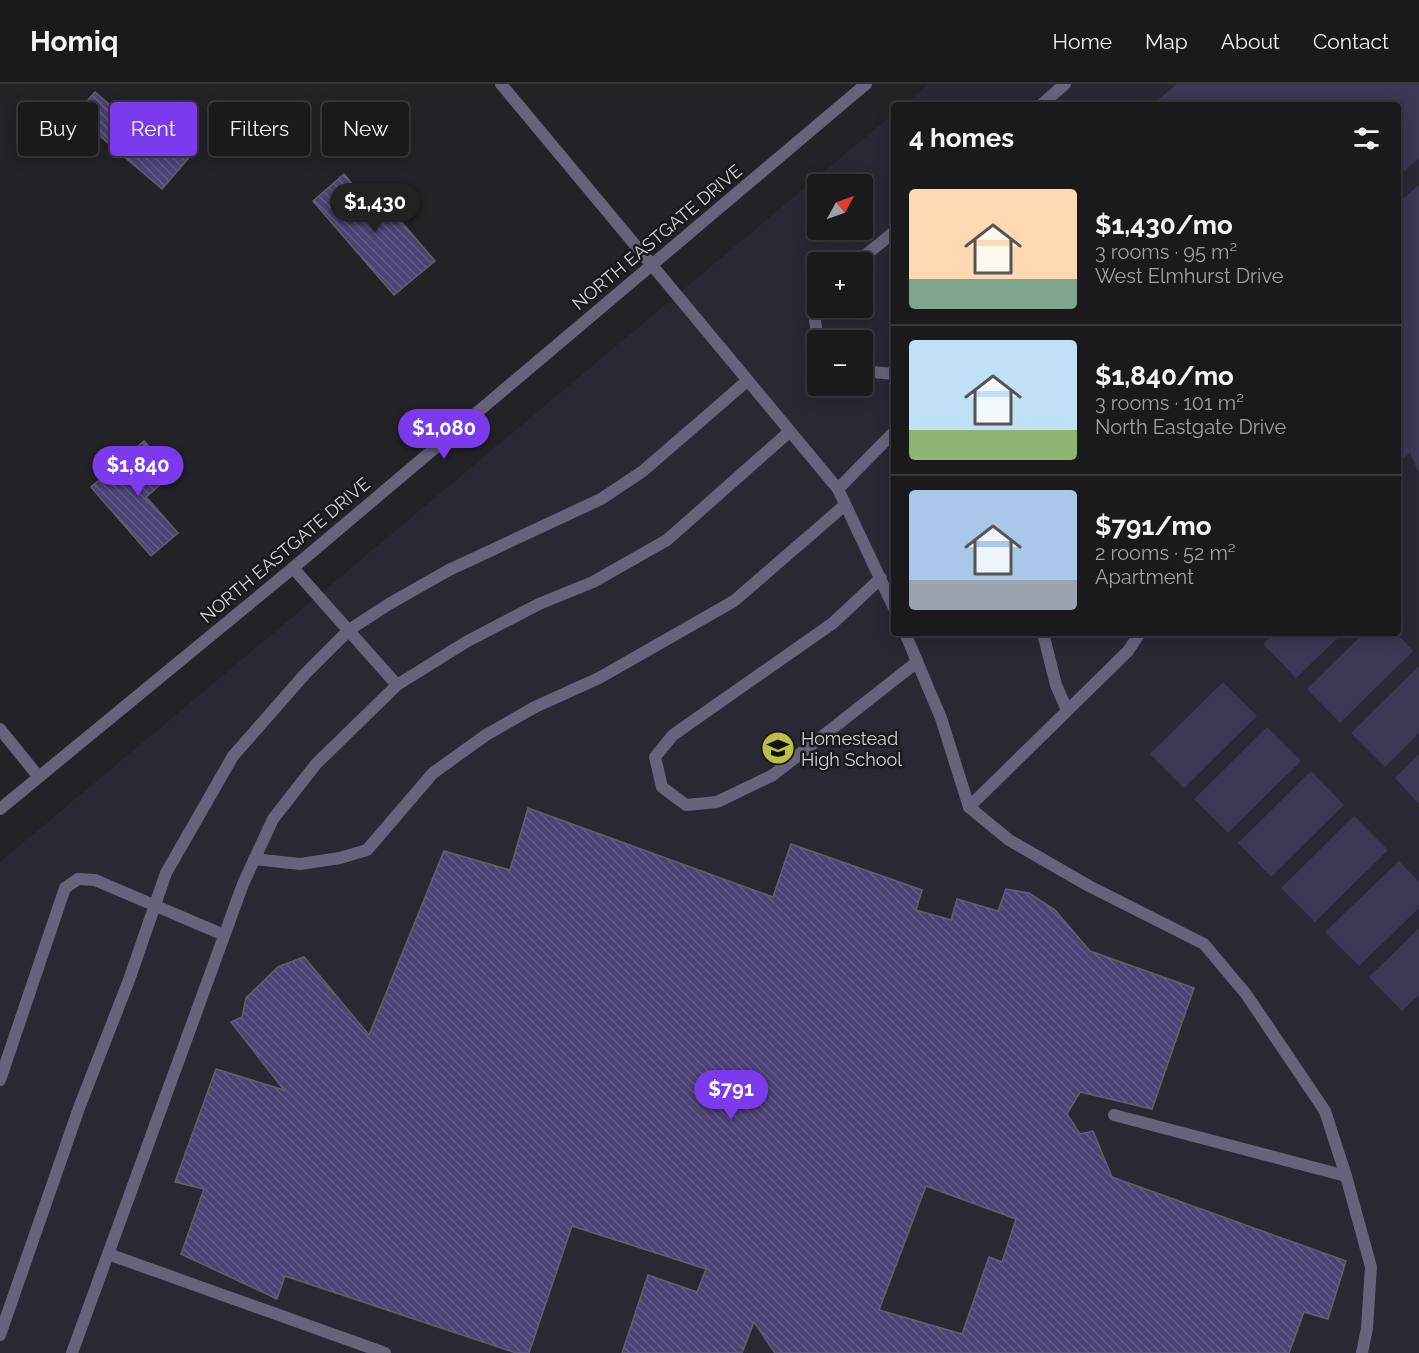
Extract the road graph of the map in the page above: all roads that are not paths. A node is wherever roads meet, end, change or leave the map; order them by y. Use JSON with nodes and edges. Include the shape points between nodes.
{"nodes":[{"id":1,"x":501,"y":84,"type":"edge"},
{"id":2,"x":866,"y":84,"type":"edge"},
{"id":3,"x":1065,"y":84,"type":"edge"},
{"id":4,"x":1044,"y":102,"type":"edge"},
{"id":5,"x":891,"y":234,"type":"edge"},
{"id":6,"x":869,"y":252,"type":"edge"},
{"id":7,"x":651,"y":264,"type":"junction"},
{"id":8,"x":873,"y":372,"type":"edge"},
{"id":9,"x":891,"y":374,"type":"edge"},
{"id":10,"x":747,"y":381,"type":"junction"},
{"id":11,"x":789,"y":432,"type":"junction"},
{"id":12,"x":891,"y":435,"type":"edge"},
{"id":13,"x":838,"y":489,"type":"junction"},
{"id":14,"x":845,"y":505,"type":"junction"},
{"id":15,"x":293,"y":568,"type":"junction"},
{"id":16,"x":881,"y":578,"type":"junction"},
{"id":17,"x":891,"y":601,"type":"edge"},
{"id":18,"x":349,"y":630,"type":"junction"},
{"id":19,"x":906,"y":636,"type":"edge"},
{"id":20,"x":1044,"y":636,"type":"edge"},
{"id":21,"x":1138,"y":636,"type":"edge"},
{"id":22,"x":917,"y":662,"type":"junction"},
{"id":23,"x":397,"y":684,"type":"junction"},
{"id":24,"x":1067,"y":710,"type":"junction"},
{"id":25,"x":0,"y":729,"type":"edge"},
{"id":26,"x":38,"y":776,"type":"junction"},
{"id":27,"x":969,"y":807,"type":"junction"},
{"id":28,"x":0,"y":808,"type":"edge"},
{"id":29,"x":254,"y":859,"type":"junction"},
{"id":30,"x":155,"y":904,"type":"junction"},
{"id":31,"x":224,"y":935,"type":"junction"},
{"id":32,"x":0,"y":1080,"type":"edge"},
{"id":33,"x":1114,"y":1115,"type":"dead end"},
{"id":34,"x":1346,"y":1176,"type":"junction"},
{"id":35,"x":108,"y":1254,"type":"junction"},
{"id":36,"x":0,"y":1335,"type":"edge"},
{"id":37,"x":72,"y":1353,"type":"edge"},
{"id":38,"x":385,"y":1353,"type":"edge"},
{"id":39,"x":1362,"y":1353,"type":"edge"}],
"edges":[{"from":1,"to":7,"type":"street"},
{"from":2,"to":7,"type":"street","name":"NORTH EASTGATE DRIVE"},
{"from":3,"to":4,"type":"street"},
{"from":5,"to":6,"type":"street"},
{"from":7,"to":10,"type":"street"},
{"from":7,"to":15,"type":"street","name":"NORTH EASTGATE DRIVE"},
{"from":8,"to":9,"type":"street"},
{"from":10,"to":11,"type":"street"},
{"from":10,"to":18,"type":"street","via":[[643,471],[601,499],[449,570]]},
{"from":11,"to":13,"type":"street"},
{"from":11,"to":23,"type":"street","via":[[667,540],[593,582],[539,604],[466,642]]},
{"from":12,"to":13,"type":"street"},
{"from":13,"to":14,"type":"street"},
{"from":14,"to":16,"type":"street"},
{"from":14,"to":29,"type":"street","via":[[734,601],[609,673],[535,707],[442,766],[366,850],[300,864]]},
{"from":15,"to":18,"type":"street"},
{"from":15,"to":26,"type":"street","name":"NORTH EASTGATE DRIVE"},
{"from":16,"to":17,"type":"street"},
{"from":16,"to":22,"type":"street","via":[[833,623],[673,735],[655,757],[662,787],[686,805],[717,802],[773,775]]},
{"from":18,"to":23,"type":"street"},
{"from":18,"to":30,"type":"street","via":[[233,756],[166,873]]},
{"from":19,"to":22,"type":"street"},
{"from":20,"to":24,"type":"street","via":[[1056,685]]},
{"from":21,"to":24,"type":"street","via":[[1128,651]]},
{"from":22,"to":27,"type":"street","via":[[941,718]]},
{"from":23,"to":29,"type":"street","via":[[316,764],[273,819]]},
{"from":24,"to":27,"type":"street"},
{"from":25,"to":26,"type":"street"},
{"from":26,"to":28,"type":"street","name":"NORTH EASTGATE DRIVE"},
{"from":27,"to":34,"type":"street","via":[[1008,840],[1204,944],[1246,994],[1325,1111]]},
{"from":29,"to":31,"type":"street"},
{"from":30,"to":31,"type":"street"},
{"from":30,"to":32,"type":"street","via":[[95,880],[78,879],[65,888]]},
{"from":30,"to":36,"type":"street"},
{"from":31,"to":35,"type":"street"},
{"from":33,"to":34,"type":"street"},
{"from":34,"to":39,"type":"street","via":[[1371,1267]]},
{"from":35,"to":37,"type":"street"},
{"from":35,"to":38,"type":"street"}]}
